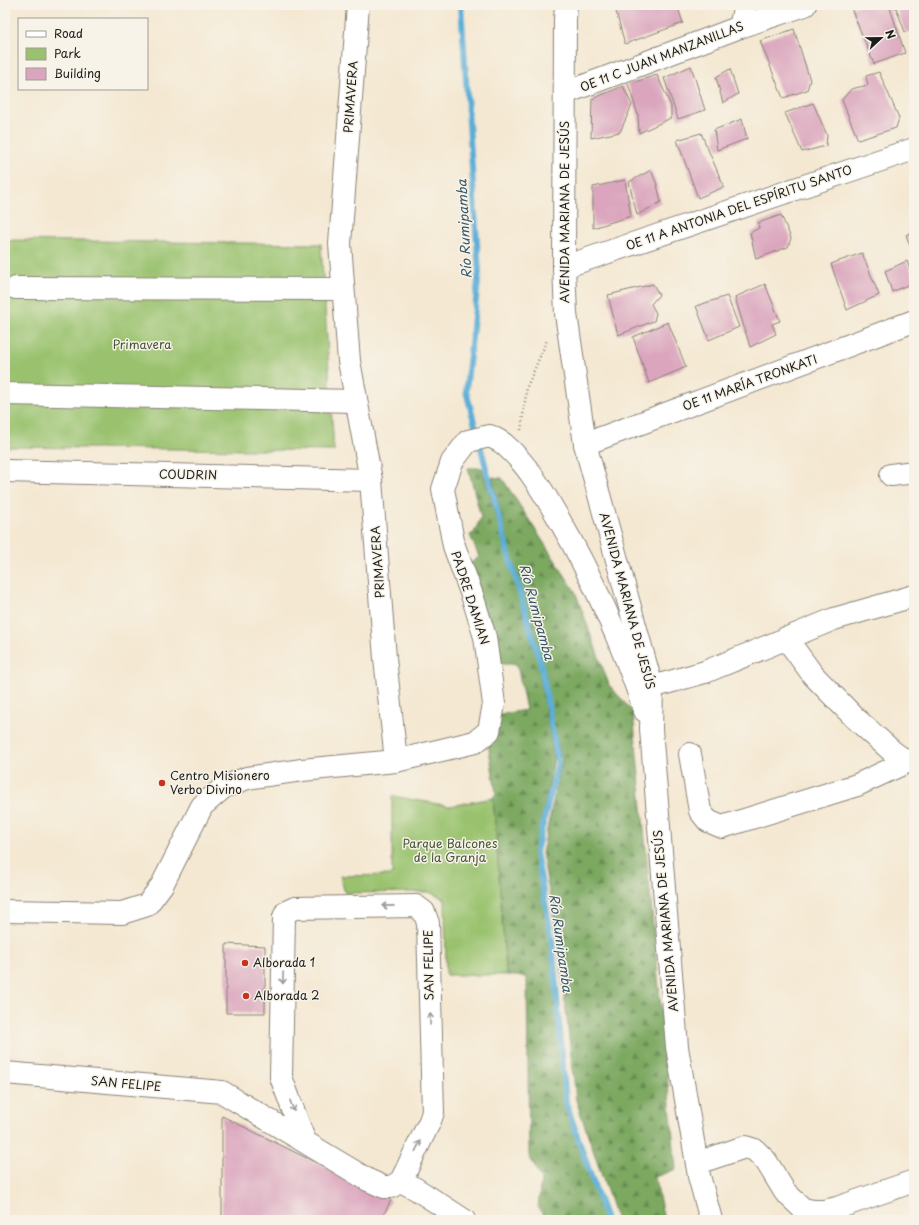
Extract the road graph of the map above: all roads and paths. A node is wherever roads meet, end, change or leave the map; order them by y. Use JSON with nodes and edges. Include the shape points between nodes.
{"nodes":[{"id":1,"x":358,"y":5,"type":"edge"},
{"id":2,"x":566,"y":5,"type":"edge"},
{"id":3,"x":745,"y":5,"type":"edge"},
{"id":4,"x":805,"y":5,"type":"edge"},
{"id":5,"x":740,"y":27,"type":"junction"},
{"id":6,"x":565,"y":93,"type":"junction"},
{"id":7,"x":914,"y":149,"type":"edge"},
{"id":8,"x":564,"y":267,"type":"junction"},
{"id":9,"x":16,"y":288,"type":"dead end"},
{"id":10,"x":343,"y":289,"type":"junction"},
{"id":11,"x":566,"y":314,"type":"junction"},
{"id":12,"x":914,"y":321,"type":"edge"},
{"id":13,"x":5,"y":394,"type":"edge"},
{"id":14,"x":356,"y":401,"type":"junction"},
{"id":15,"x":585,"y":444,"type":"junction"},
{"id":16,"x":514,"y":454,"type":"junction"},
{"id":17,"x":5,"y":470,"type":"edge"},
{"id":18,"x":914,"y":472,"type":"edge"},
{"id":19,"x":891,"y":475,"type":"dead end"},
{"id":20,"x":371,"y":480,"type":"junction"},
{"id":21,"x":914,"y":596,"type":"edge"},
{"id":22,"x":786,"y":638,"type":"junction"},
{"id":23,"x":652,"y":687,"type":"junction"},
{"id":24,"x":651,"y":728,"type":"junction"},
{"id":25,"x":690,"y":754,"type":"dead end"},
{"id":26,"x":396,"y":761,"type":"junction"},
{"id":27,"x":911,"y":762,"type":"edge"},
{"id":28,"x":5,"y":911,"type":"edge"},
{"id":29,"x":5,"y":1073,"type":"edge"},
{"id":30,"x":305,"y":1142,"type":"junction"},
{"id":31,"x":697,"y":1163,"type":"junction"},
{"id":32,"x":401,"y":1181,"type":"junction"},
{"id":33,"x":914,"y":1181,"type":"edge"},
{"id":34,"x":464,"y":1220,"type":"edge"},
{"id":35,"x":711,"y":1220,"type":"edge"}],
"edges":[{"from":1,"to":10,"type":"street","name":"PRIMAVERA","via":[[340,244]]},
{"from":2,"to":6,"type":"street","name":"AVENIDA MARIANA DE JESÚS"},
{"from":3,"to":5,"type":"street"},
{"from":4,"to":5,"type":"street","name":"OE 11 C JUAN MANZANILLAS"},
{"from":5,"to":6,"type":"street","name":"OE 11 C JUAN MANZANILLAS"},
{"from":6,"to":8,"type":"street","name":"AVENIDA MARIANA DE JESÚS"},
{"from":7,"to":8,"type":"street","name":"OE 11 A ANTONIA DEL ESPÍRITU SANTO"},
{"from":8,"to":11,"type":"street","name":"AVENIDA MARIANA DE JESÚS"},
{"from":9,"to":10,"type":"street"},
{"from":10,"to":14,"type":"street","name":"PRIMAVERA","via":[[349,361]]},
{"from":11,"to":15,"type":"street","name":"AVENIDA MARIANA DE JESÚS"},
{"from":11,"to":16,"type":"path","via":[[558,320],[551,331],[526,387],[521,433]]},
{"from":12,"to":15,"type":"street","name":"OE 11 MARÍA TRONKATI"},
{"from":13,"to":14,"type":"street"},
{"from":14,"to":20,"type":"street","name":"PRIMAVERA"},
{"from":15,"to":23,"type":"street","name":"AVENIDA MARIANA DE JESÚS"},
{"from":16,"to":24,"type":"street","name":"PADRE DAMIAN","via":[[539,486],[578,552],[620,644]]},
{"from":16,"to":26,"type":"street","name":"PADRE DAMIAN","via":[[490,436],[468,441],[452,462],[443,489],[454,546],[485,637],[494,704],[489,731],[475,742]]},
{"from":17,"to":20,"type":"street","name":"COUDRIN"},
{"from":18,"to":19,"type":"street"},
{"from":20,"to":26,"type":"street","name":"PRIMAVERA"},
{"from":21,"to":22,"type":"street","via":[[834,619]]},
{"from":22,"to":23,"type":"street","via":[[706,672]]},
{"from":22,"to":27,"type":"street","via":[[813,675],[850,713],[893,752]]},
{"from":23,"to":24,"type":"street","name":"AVENIDA MARIANA DE JESÚS"},
{"from":24,"to":31,"type":"street","name":"AVENIDA MARIANA DE JESÚS","via":[[677,1047]]},
{"from":25,"to":27,"type":"street","via":[[700,811],[708,820],[722,827],[857,785]]},
{"from":26,"to":28,"type":"street","name":"PADRE DAMIAN","via":[[247,778],[224,787],[202,806],[162,885],[147,905],[122,913]]},
{"from":29,"to":30,"type":"street","name":"SAN FELIPE","via":[[222,1092]]},
{"from":30,"to":32,"type":"street","name":"SAN FELIPE","via":[[384,1187],[391,1187]]},
{"from":32,"to":30,"type":"street","name":"SAN FELIPE","one_way":true,"via":[[433,1112],[428,923],[424,912],[416,906],[295,908],[286,912],[281,1077]]},
{"from":31,"to":33,"type":"street","via":[[745,1147],[755,1150],[766,1161],[785,1192],[803,1209],[814,1211],[837,1208]]},
{"from":31,"to":35,"type":"street","name":"AVENIDA MARIANA DE JESÚS"},
{"from":32,"to":34,"type":"street"}]}
